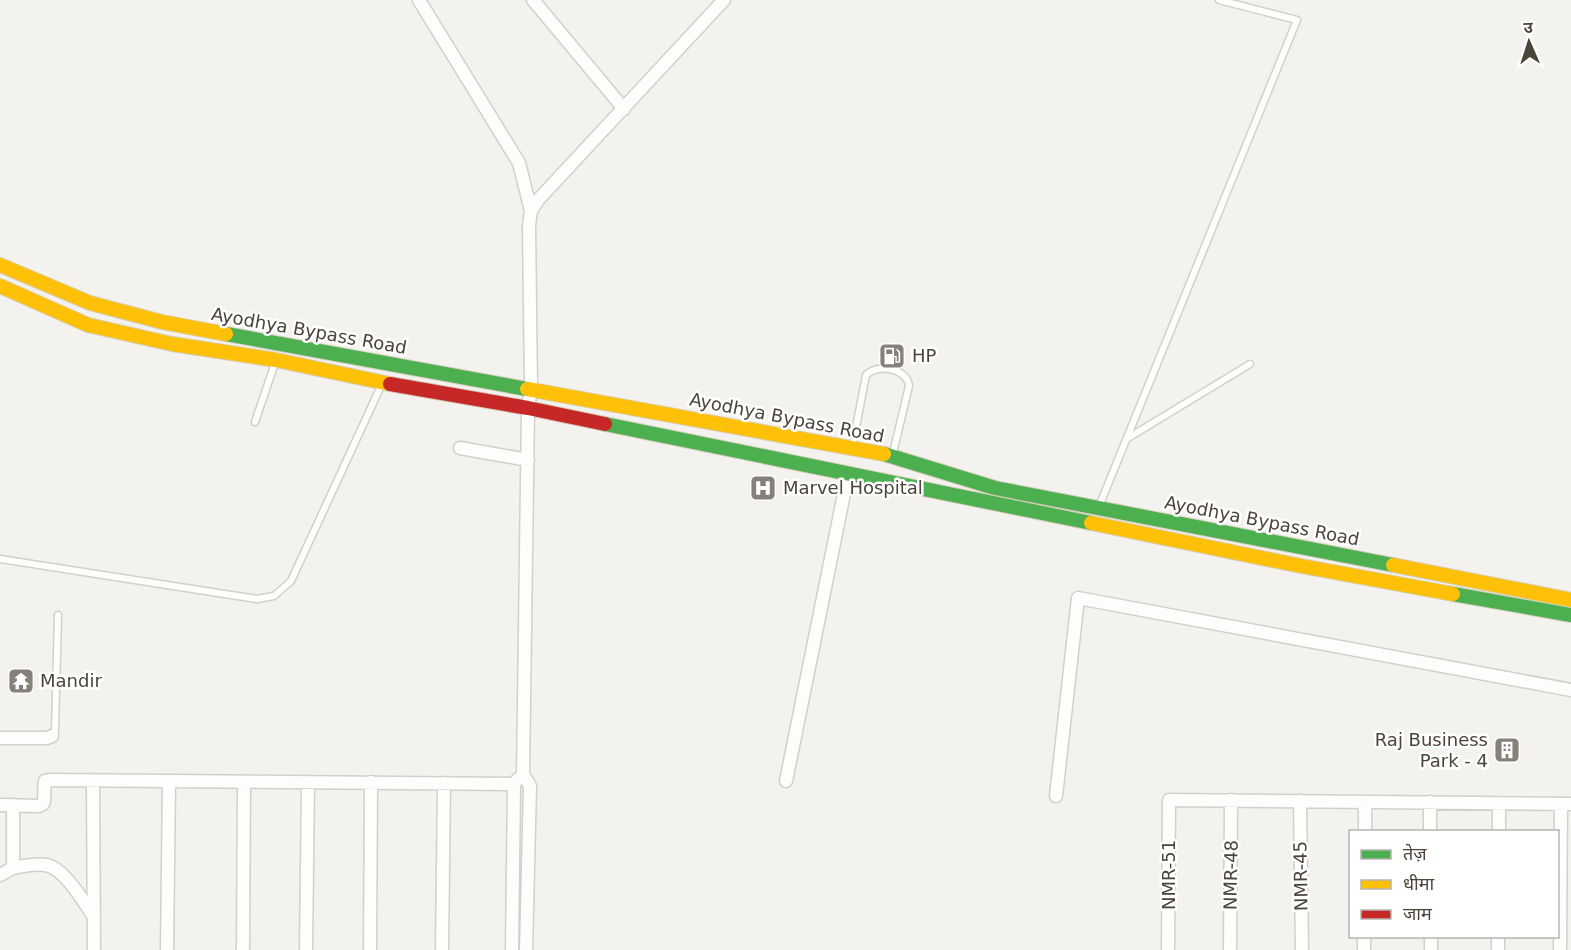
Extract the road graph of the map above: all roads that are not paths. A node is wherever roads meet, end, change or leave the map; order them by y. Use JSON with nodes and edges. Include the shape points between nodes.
{"nodes":[{"id":1,"x":419,"y":0,"type":"edge"},
{"id":2,"x":533,"y":0,"type":"edge"},
{"id":3,"x":724,"y":0,"type":"edge"},
{"id":4,"x":1219,"y":0,"type":"edge"},
{"id":5,"x":624,"y":109,"type":"junction"},
{"id":6,"x":531,"y":211,"type":"junction"},
{"id":7,"x":0,"y":265,"type":"edge"},
{"id":8,"x":0,"y":286,"type":"edge"},
{"id":9,"x":276,"y":360,"type":"junction"},
{"id":10,"x":1250,"y":364,"type":"dead end"},
{"id":11,"x":383,"y":382,"type":"junction"},
{"id":12,"x":531,"y":389,"type":"junction"},
{"id":13,"x":528,"y":408,"type":"junction"},
{"id":14,"x":255,"y":422,"type":"dead end"},
{"id":15,"x":1127,"y":438,"type":"junction"},
{"id":16,"x":852,"y":447,"type":"junction"},
{"id":17,"x":460,"y":448,"type":"dead end"},
{"id":18,"x":893,"y":456,"type":"junction"},
{"id":19,"x":528,"y":460,"type":"junction"},
{"id":20,"x":848,"y":474,"type":"junction"},
{"id":21,"x":887,"y":482,"type":"junction"},
{"id":22,"x":1099,"y":508,"type":"junction"},
{"id":23,"x":0,"y":559,"type":"edge"},
{"id":24,"x":1571,"y":600,"type":"edge"},
{"id":25,"x":58,"y":615,"type":"dead end"},
{"id":26,"x":1571,"y":615,"type":"edge"},
{"id":27,"x":1571,"y":690,"type":"edge"},
{"id":28,"x":52,"y":736,"type":"joint"},
{"id":29,"x":0,"y":738,"type":"edge"},
{"id":30,"x":523,"y":774,"type":"junction"},
{"id":31,"x":786,"y":780,"type":"dead end"},
{"id":32,"x":93,"y":781,"type":"junction"},
{"id":33,"x":169,"y":781,"type":"junction"},
{"id":34,"x":244,"y":782,"type":"junction"},
{"id":35,"x":308,"y":782,"type":"junction"},
{"id":36,"x":371,"y":782,"type":"junction"},
{"id":37,"x":444,"y":783,"type":"junction"},
{"id":38,"x":514,"y":784,"type":"junction"},
{"id":39,"x":1056,"y":796,"type":"dead end"},
{"id":40,"x":1232,"y":800,"type":"junction"},
{"id":41,"x":1300,"y":801,"type":"junction"},
{"id":42,"x":1365,"y":802,"type":"junction"},
{"id":43,"x":1430,"y":802,"type":"junction"},
{"id":44,"x":1499,"y":803,"type":"junction"},
{"id":45,"x":1566,"y":804,"type":"edge"},
{"id":46,"x":0,"y":805,"type":"edge"},
{"id":47,"x":13,"y":805,"type":"junction"},
{"id":48,"x":1365,"y":830,"type":"edge"},
{"id":49,"x":1430,"y":830,"type":"edge"},
{"id":50,"x":1499,"y":830,"type":"edge"},
{"id":51,"x":13,"y":868,"type":"junction"},
{"id":52,"x":0,"y":875,"type":"edge"},
{"id":53,"x":94,"y":916,"type":"junction"},
{"id":54,"x":94,"y":950,"type":"edge"},
{"id":55,"x":167,"y":950,"type":"edge"},
{"id":56,"x":243,"y":950,"type":"edge"},
{"id":57,"x":306,"y":950,"type":"edge"},
{"id":58,"x":370,"y":950,"type":"edge"},
{"id":59,"x":442,"y":950,"type":"edge"},
{"id":60,"x":512,"y":950,"type":"edge"},
{"id":61,"x":526,"y":950,"type":"edge"},
{"id":62,"x":1168,"y":950,"type":"edge"},
{"id":63,"x":1230,"y":950,"type":"edge"},
{"id":64,"x":1302,"y":950,"type":"edge"},
{"id":65,"x":1560,"y":950,"type":"edge"}],
"edges":[{"from":1,"to":6,"type":"street","via":[[519,162]]},
{"from":2,"to":5,"type":"street"},
{"from":3,"to":5,"type":"street"},
{"from":4,"to":15,"type":"lane","via":[[1297,20]]},
{"from":5,"to":6,"type":"street"},
{"from":6,"to":12,"type":"street"},
{"from":7,"to":12,"type":"main road","name":"Ayodhya Bypass Road","via":[[90,303],[162,322]]},
{"from":8,"to":9,"type":"main road","name":"Ayodhya Bypass Road","via":[[88,325],[172,344]]},
{"from":9,"to":11,"type":"main road","name":"Ayodhya Bypass Road"},
{"from":9,"to":14,"type":"lane"},
{"from":10,"to":15,"type":"lane"},
{"from":11,"to":13,"type":"main road","name":"Ayodhya Bypass Road"},
{"from":11,"to":23,"type":"lane","via":[[291,581],[274,596],[257,599]]},
{"from":12,"to":13,"type":"street"},
{"from":12,"to":16,"type":"main road","name":"Ayodhya Bypass Road"},
{"from":13,"to":19,"type":"street"},
{"from":13,"to":20,"type":"main road","name":"Ayodhya Bypass Road"},
{"from":15,"to":22,"type":"lane"},
{"from":16,"to":18,"type":"main road","name":"Ayodhya Bypass Road"},
{"from":16,"to":18,"type":"lane","via":[[866,375],[881,368],[902,372],[909,386]]},
{"from":16,"to":20,"type":"main road"},
{"from":17,"to":19,"type":"street"},
{"from":18,"to":21,"type":"main road"},
{"from":18,"to":22,"type":"main road","name":"Ayodhya Bypass Road","via":[[995,488]]},
{"from":19,"to":30,"type":"street"},
{"from":20,"to":21,"type":"main road","name":"Ayodhya Bypass Road"},
{"from":20,"to":31,"type":"street"},
{"from":21,"to":26,"type":"main road","name":"Ayodhya Bypass Road","via":[[1301,566]]},
{"from":22,"to":24,"type":"main road","name":"Ayodhya Bypass Road"},
{"from":25,"to":28,"type":"lane"},
{"from":27,"to":39,"type":"street","via":[[1078,598]]},
{"from":28,"to":29,"type":"street"},
{"from":30,"to":38,"type":"street"},
{"from":30,"to":61,"type":"street","via":[[530,786]]},
{"from":32,"to":33,"type":"street"},
{"from":32,"to":47,"type":"street","via":[[45,781],[43,804]]},
{"from":32,"to":53,"type":"street"},
{"from":33,"to":34,"type":"street"},
{"from":33,"to":55,"type":"street"},
{"from":34,"to":35,"type":"street"},
{"from":34,"to":56,"type":"street"},
{"from":35,"to":36,"type":"street"},
{"from":35,"to":57,"type":"street"},
{"from":36,"to":37,"type":"street"},
{"from":36,"to":58,"type":"street"},
{"from":37,"to":38,"type":"street"},
{"from":37,"to":59,"type":"street"},
{"from":38,"to":60,"type":"street"},
{"from":40,"to":41,"type":"street"},
{"from":40,"to":62,"type":"street","name":"NMR-51","via":[[1169,800]]},
{"from":40,"to":63,"type":"street","name":"NMR-48"},
{"from":41,"to":42,"type":"street"},
{"from":41,"to":64,"type":"street","name":"NMR-45"},
{"from":42,"to":43,"type":"street"},
{"from":42,"to":48,"type":"street"},
{"from":43,"to":44,"type":"street"},
{"from":43,"to":49,"type":"street"},
{"from":44,"to":45,"type":"street"},
{"from":44,"to":50,"type":"street"},
{"from":45,"to":65,"type":"street"},
{"from":46,"to":47,"type":"street"},
{"from":47,"to":51,"type":"street"},
{"from":51,"to":52,"type":"street"},
{"from":51,"to":53,"type":"street","via":[[49,865],[66,878]]},
{"from":53,"to":54,"type":"street"}]}
